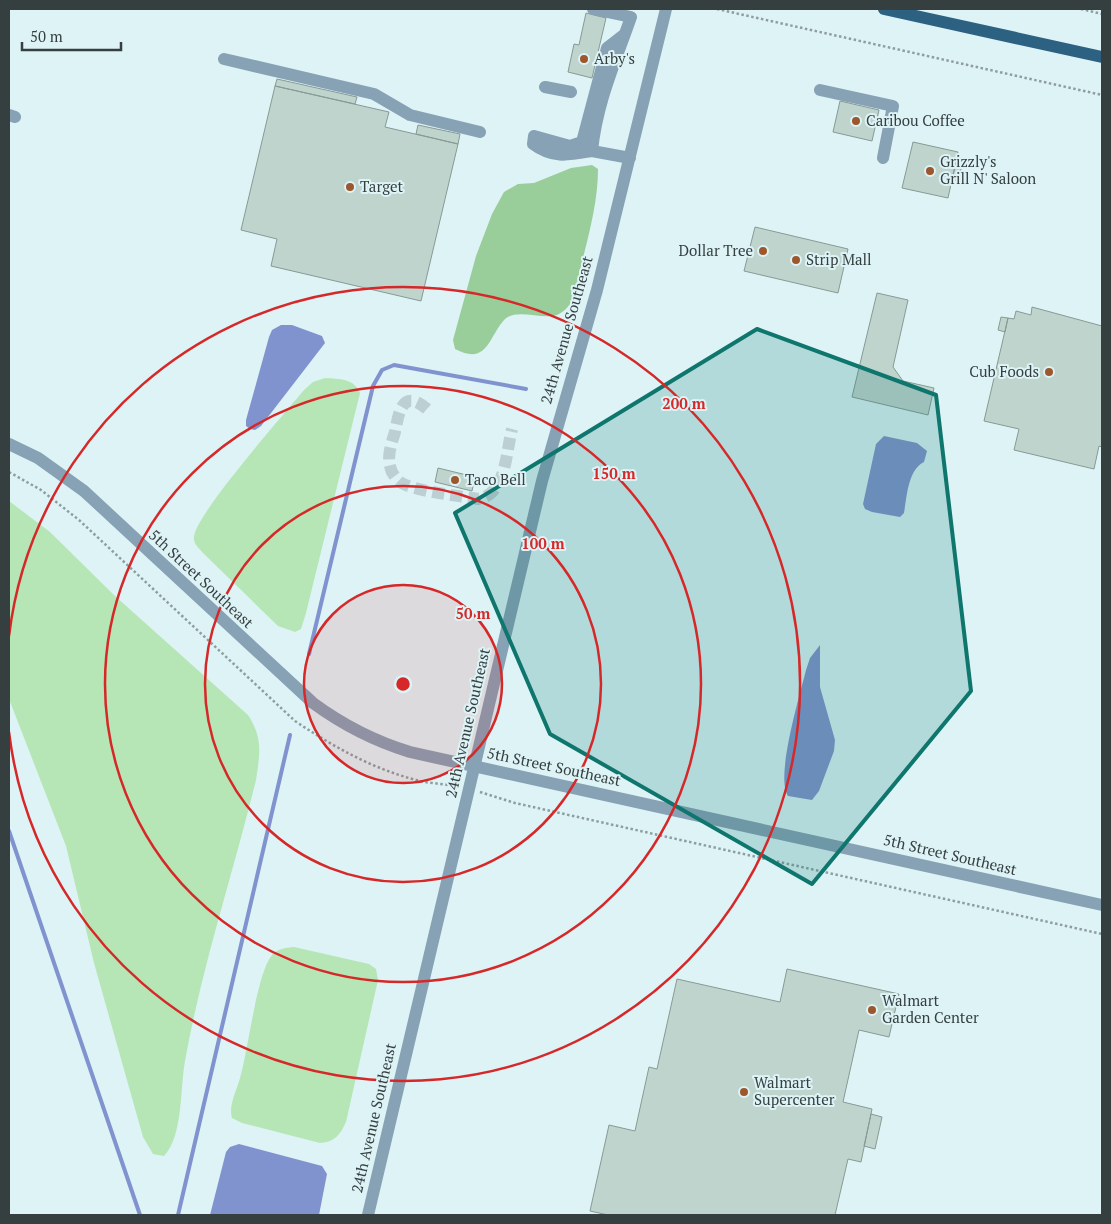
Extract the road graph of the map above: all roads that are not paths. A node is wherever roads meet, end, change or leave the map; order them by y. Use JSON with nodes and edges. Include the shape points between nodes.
{"nodes":[{"id":1,"x":593,"y":9,"type":"edge"},
{"id":2,"x":666,"y":9,"type":"edge"},
{"id":3,"x":884,"y":9,"type":"edge"},
{"id":4,"x":625,"y":34,"type":"junction"},
{"id":5,"x":1102,"y":57,"type":"edge"},
{"id":6,"x":224,"y":59,"type":"dead end"},
{"id":7,"x":545,"y":86,"type":"dead end"},
{"id":8,"x":820,"y":90,"type":"dead end"},
{"id":9,"x":571,"y":92,"type":"dead end"},
{"id":10,"x":480,"y":132,"type":"dead end"},
{"id":11,"x":534,"y":136,"type":"dead end"},
{"id":12,"x":557,"y":149,"type":"junction"},
{"id":13,"x":592,"y":151,"type":"junction"},
{"id":14,"x":630,"y":158,"type":"junction"},
{"id":15,"x":883,"y":158,"type":"dead end"},
{"id":16,"x":9,"y":444,"type":"edge"},
{"id":17,"x":474,"y":766,"type":"junction"},
{"id":18,"x":1102,"y":905,"type":"edge"},
{"id":19,"x":368,"y":1215,"type":"edge"}],
"edges":[{"from":1,"to":4,"type":"street","via":[[631,17]]},
{"from":2,"to":14,"type":"street","name":"24th Avenue Southeast"},
{"from":3,"to":5,"type":"main road"},
{"from":4,"to":12,"type":"street","via":[[607,48],[582,142]]},
{"from":4,"to":13,"type":"street","via":[[595,121]]},
{"from":6,"to":10,"type":"street","via":[[374,94],[410,115]]},
{"from":7,"to":9,"type":"street"},
{"from":8,"to":15,"type":"street","via":[[893,106]]},
{"from":11,"to":12,"type":"street"},
{"from":12,"to":13,"type":"street"},
{"from":13,"to":14,"type":"street"},
{"from":14,"to":17,"type":"street","name":"24th Avenue Southeast","via":[[597,290],[556,428]]},
{"from":16,"to":17,"type":"street","name":"5th Street Southeast","via":[[38,458],[84,491],[297,690],[333,717],[365,736],[393,747]]},
{"from":17,"to":18,"type":"street","name":"5th Street Southeast"},
{"from":17,"to":19,"type":"street","name":"24th Avenue Southeast"}]}
